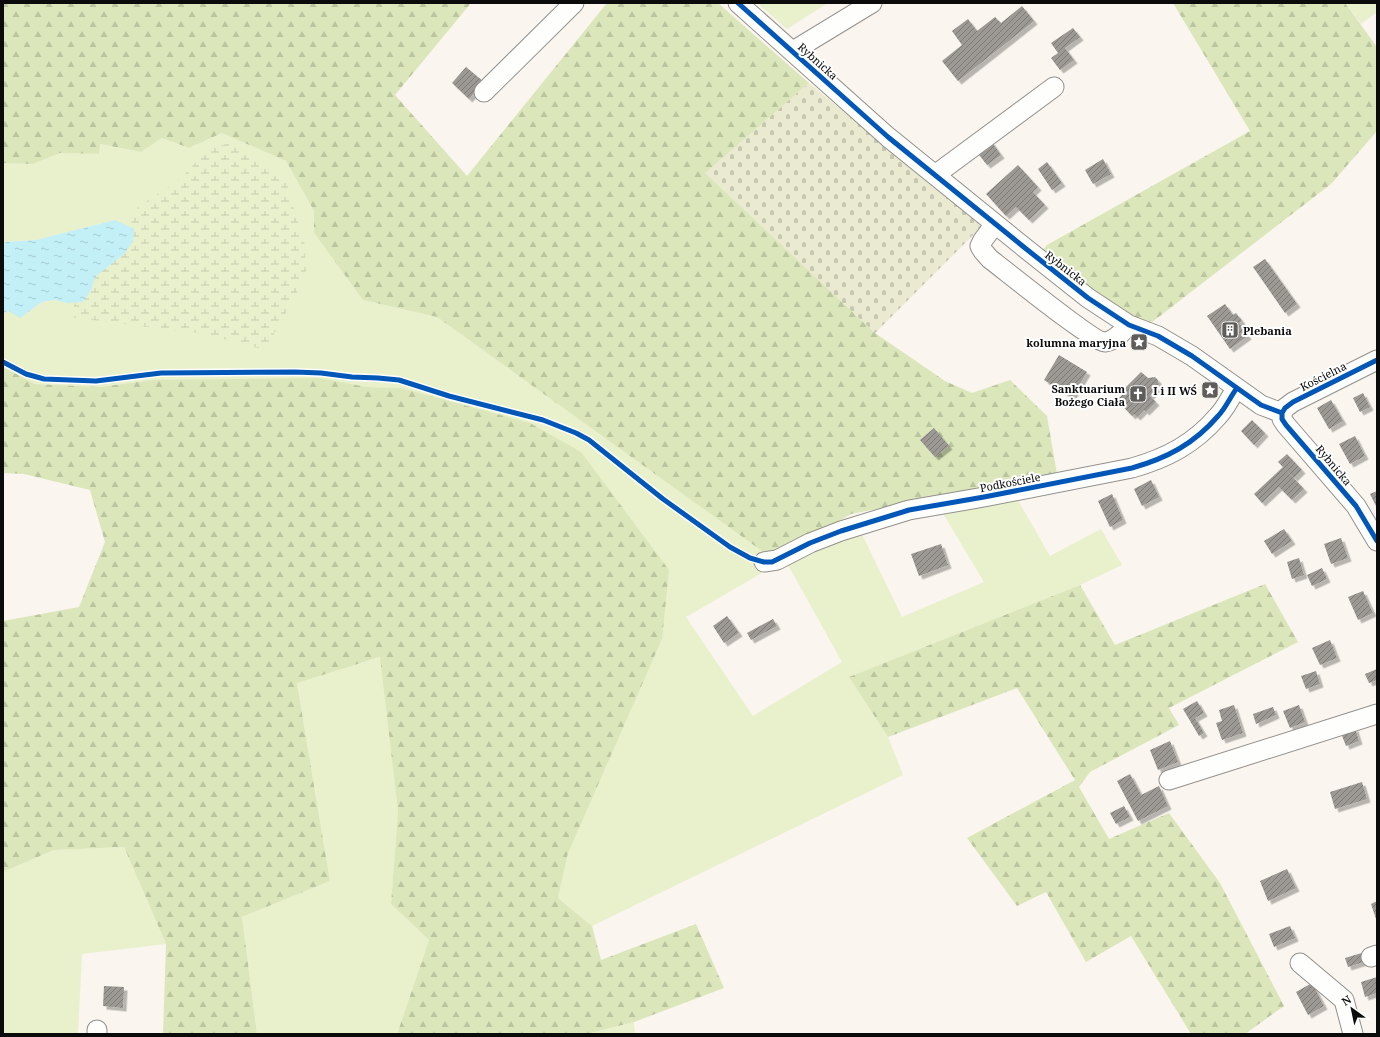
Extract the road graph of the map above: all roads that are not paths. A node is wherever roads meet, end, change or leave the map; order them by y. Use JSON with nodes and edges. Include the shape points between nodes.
{"nodes":[{"id":1,"x":574,"y":3,"type":"edge"},
{"id":2,"x":738,"y":3,"type":"edge"},
{"id":3,"x":872,"y":3,"type":"edge"},
{"id":4,"x":793,"y":52,"type":"junction"},
{"id":5,"x":1054,"y":87,"type":"dead end"},
{"id":6,"x":484,"y":92,"type":"dead end"},
{"id":7,"x":935,"y":175,"type":"junction"},
{"id":8,"x":995,"y":224,"type":"junction"},
{"id":9,"x":1129,"y":325,"type":"junction"},
{"id":10,"x":1377,"y":360,"type":"edge"},
{"id":11,"x":1237,"y":388,"type":"junction"},
{"id":12,"x":1282,"y":414,"type":"junction"},
{"id":13,"x":1377,"y":541,"type":"edge"},
{"id":14,"x":764,"y":562,"type":"dead end"},
{"id":15,"x":1377,"y":714,"type":"edge"},
{"id":16,"x":1169,"y":780,"type":"dead end"},
{"id":17,"x":1300,"y":963,"type":"dead end"},
{"id":18,"x":1354,"y":1034,"type":"edge"}],
"edges":[{"from":1,"to":6,"type":"street"},
{"from":2,"to":4,"type":"street","name":"Rybnicka"},
{"from":3,"to":4,"type":"street"},
{"from":4,"to":7,"type":"street","name":"Rybnicka","via":[[888,137]]},
{"from":5,"to":7,"type":"street"},
{"from":7,"to":8,"type":"street","name":"Rybnicka"},
{"from":8,"to":9,"type":"street","name":"Rybnicka","via":[[1088,298]]},
{"from":8,"to":9,"type":"street","via":[[980,246],[983,251],[1081,329],[1103,342],[1112,340]]},
{"from":9,"to":11,"type":"street","name":"Rybnicka","via":[[1158,336]]},
{"from":10,"to":12,"type":"street","name":"Kościelna","via":[[1293,402],[1284,408]]},
{"from":11,"to":12,"type":"street","name":"Rybnicka","via":[[1261,405]]},
{"from":11,"to":14,"type":"street","name":"Podkościele","via":[[1219,415],[1192,441],[1148,464],[909,510],[841,531],[777,560]]},
{"from":12,"to":13,"type":"street","name":"Rybnicka","via":[[1286,425],[1356,506]]},
{"from":15,"to":16,"type":"street"},
{"from":17,"to":18,"type":"street","via":[[1344,1000]]}]}
